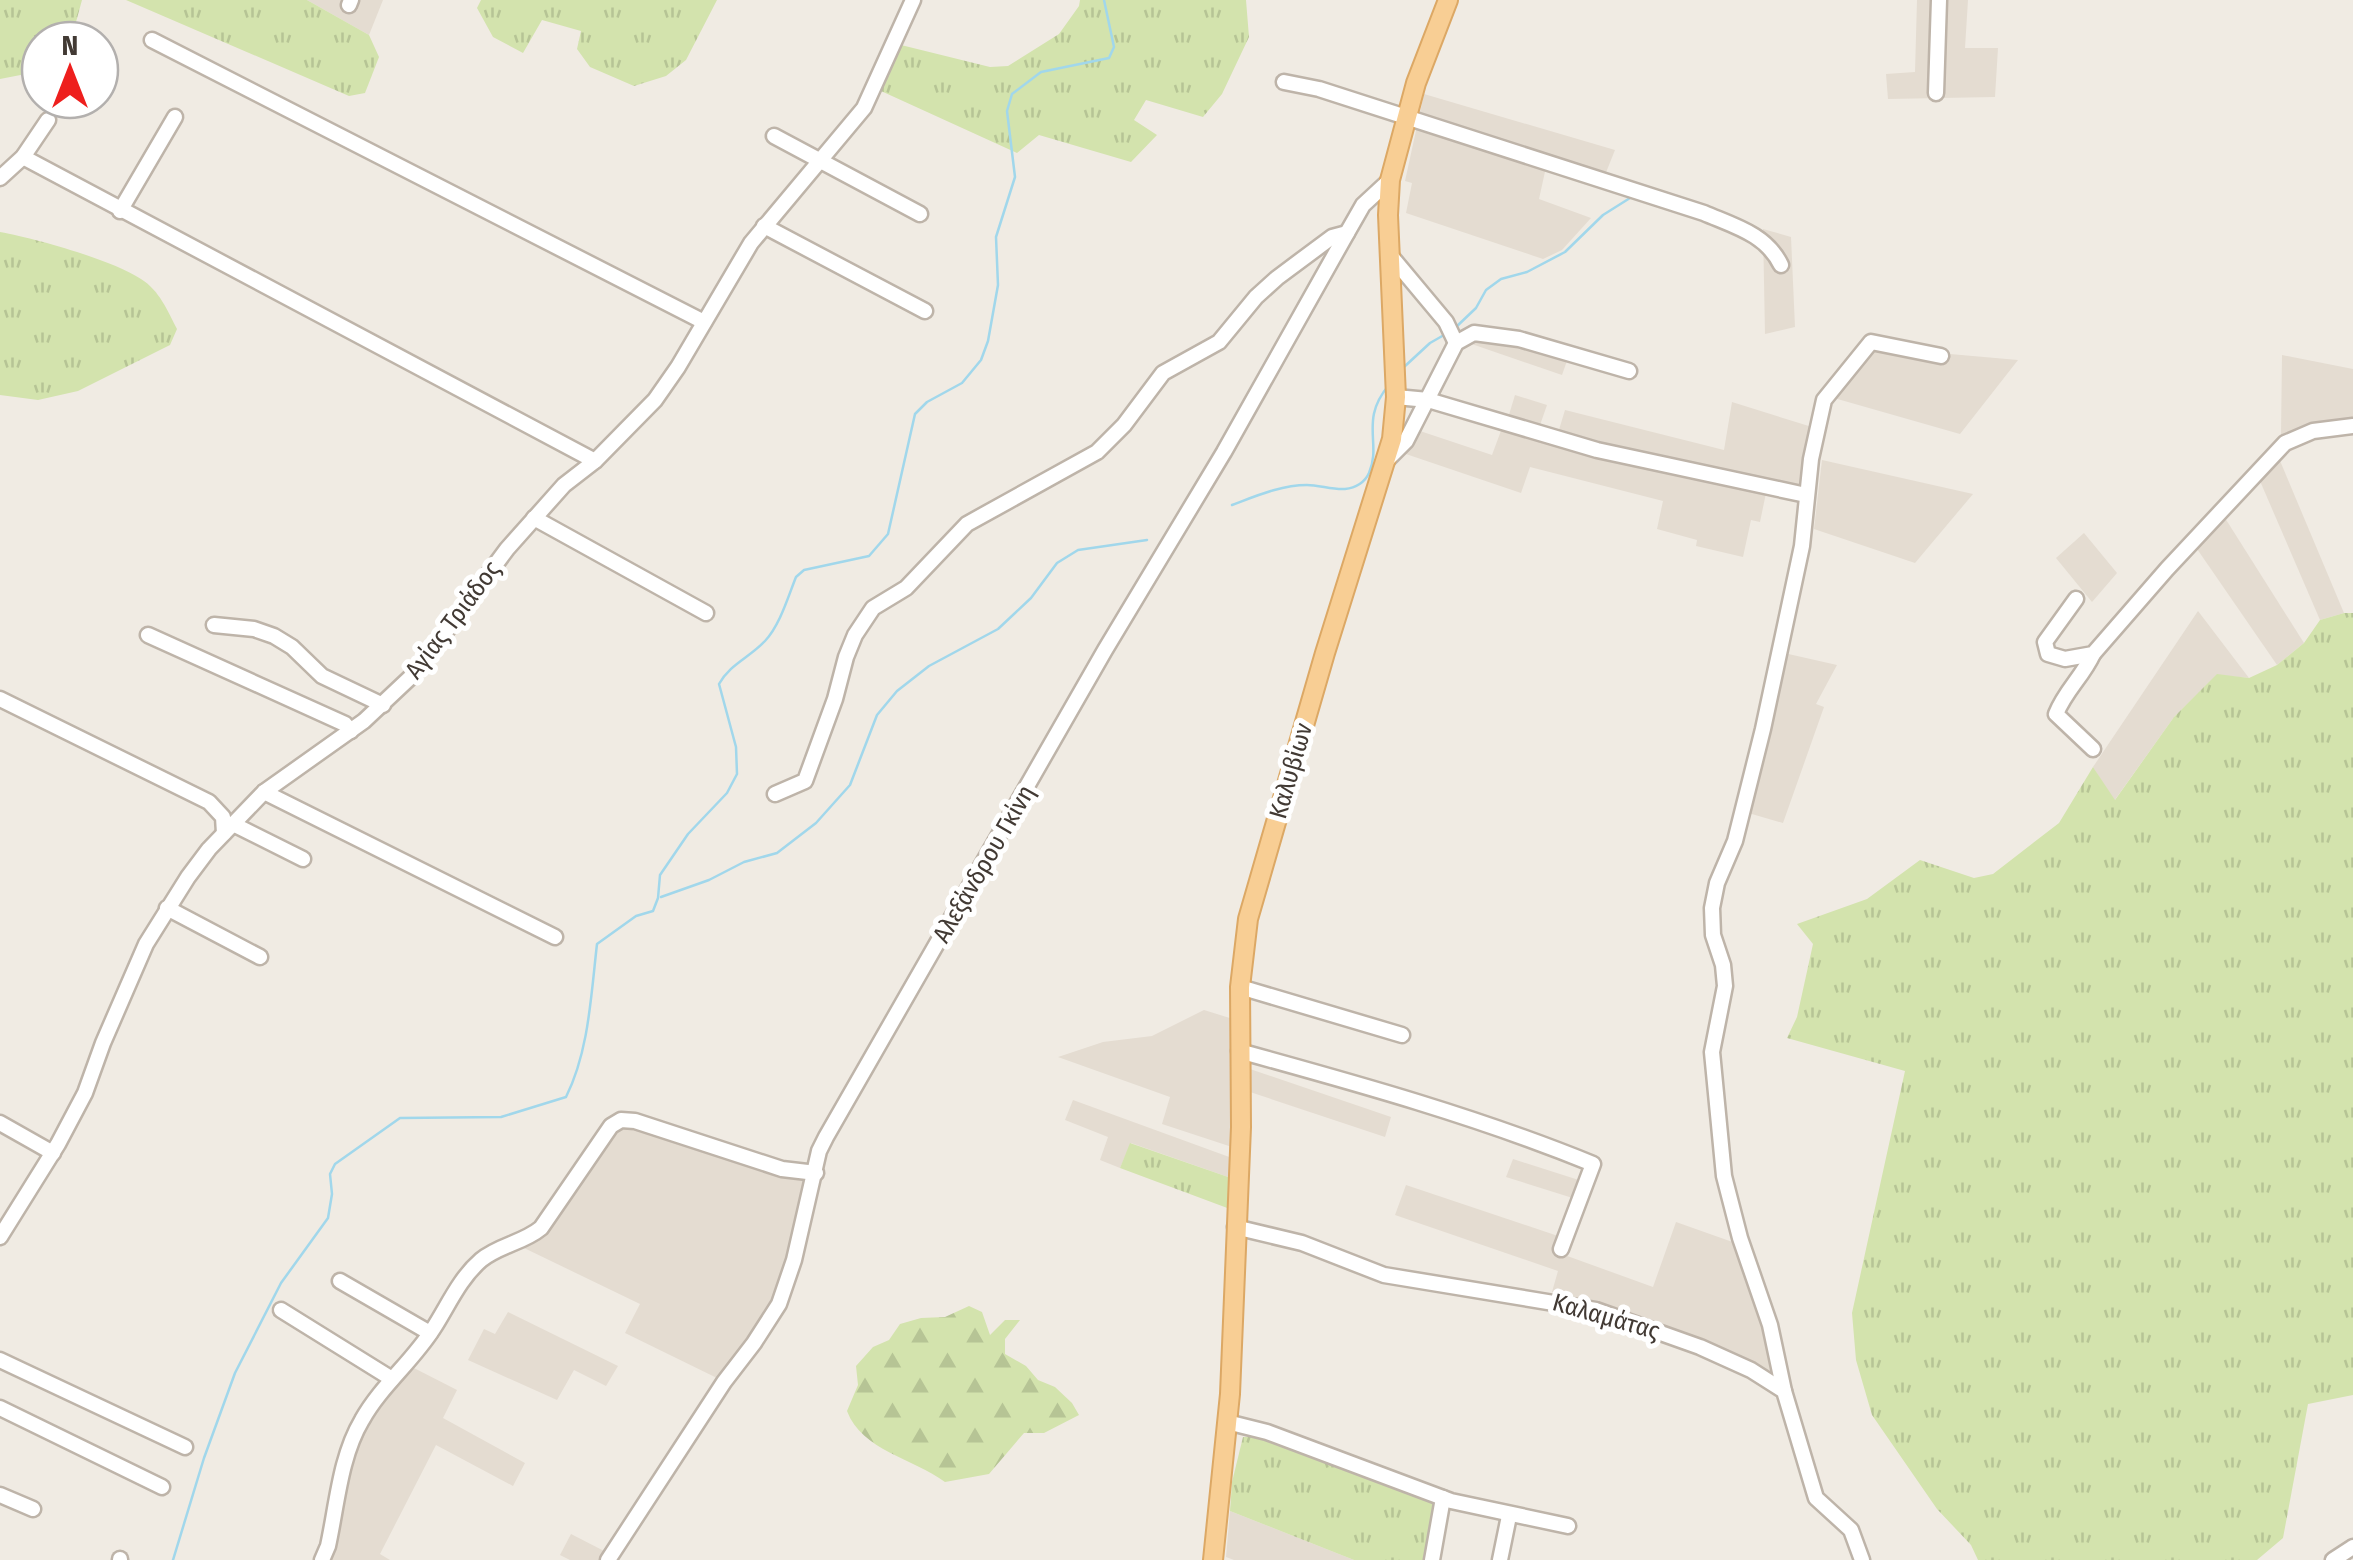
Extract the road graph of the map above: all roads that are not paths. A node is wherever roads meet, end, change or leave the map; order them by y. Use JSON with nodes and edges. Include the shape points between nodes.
{"nodes":[{"id":1,"x":913,"y":0,"type":"edge"},
{"id":2,"x":1448,"y":0,"type":"edge"},
{"id":3,"x":1939,"y":0,"type":"edge"},
{"id":4,"x":152,"y":40,"type":"dead end"},
{"id":5,"x":1284,"y":82,"type":"dead end"},
{"id":6,"x":1936,"y":92,"type":"dead end"},
{"id":7,"x":175,"y":117,"type":"dead end"},
{"id":8,"x":1406,"y":118,"type":"junction"},
{"id":9,"x":48,"y":120,"type":"dead end"},
{"id":10,"x":774,"y":136,"type":"dead end"},
{"id":11,"x":23,"y":157,"type":"junction"},
{"id":12,"x":822,"y":161,"type":"junction"},
{"id":13,"x":0,"y":178,"type":"edge"},
{"id":14,"x":1390,"y":180,"type":"junction"},
{"id":15,"x":120,"y":211,"type":"junction"},
{"id":16,"x":920,"y":214,"type":"dead end"},
{"id":17,"x":764,"y":226,"type":"junction"},
{"id":18,"x":1347,"y":233,"type":"junction"},
{"id":19,"x":1390,"y":255,"type":"junction"},
{"id":20,"x":1781,"y":266,"type":"dead end"},
{"id":21,"x":925,"y":310,"type":"dead end"},
{"id":22,"x":704,"y":322,"type":"junction"},
{"id":23,"x":1452,"y":333,"type":"junction"},
{"id":24,"x":1941,"y":356,"type":"dead end"},
{"id":25,"x":1629,"y":371,"type":"dead end"},
{"id":26,"x":1395,"y":384,"type":"junction"},
{"id":27,"x":1428,"y":400,"type":"junction"},
{"id":28,"x":2353,"y":426,"type":"edge"},
{"id":29,"x":1388,"y":459,"type":"junction"},
{"id":30,"x":595,"y":461,"type":"junction"},
{"id":31,"x":1806,"y":495,"type":"junction"},
{"id":32,"x":534,"y":518,"type":"junction"},
{"id":33,"x":2076,"y":599,"type":"dead end"},
{"id":34,"x":706,"y":612,"type":"dead end"},
{"id":35,"x":214,"y":625,"type":"dead end"},
{"id":36,"x":148,"y":636,"type":"dead end"},
{"id":37,"x":2093,"y":654,"type":"junction"},
{"id":38,"x":0,"y":698,"type":"edge"},
{"id":39,"x":382,"y":705,"type":"junction"},
{"id":40,"x":351,"y":731,"type":"junction"},
{"id":41,"x":2093,"y":749,"type":"dead end"},
{"id":42,"x":264,"y":792,"type":"junction"},
{"id":43,"x":775,"y":794,"type":"dead end"},
{"id":44,"x":229,"y":828,"type":"junction"},
{"id":45,"x":303,"y":859,"type":"dead end"},
{"id":46,"x":167,"y":908,"type":"junction"},
{"id":47,"x":554,"y":937,"type":"dead end"},
{"id":48,"x":260,"y":957,"type":"dead end"},
{"id":49,"x":1240,"y":987,"type":"junction"},
{"id":50,"x":1402,"y":1035,"type":"dead end"},
{"id":51,"x":1240,"y":1051,"type":"junction"},
{"id":52,"x":0,"y":1123,"type":"edge"},
{"id":53,"x":53,"y":1153,"type":"junction"},
{"id":54,"x":816,"y":1173,"type":"junction"},
{"id":55,"x":1235,"y":1227,"type":"junction"},
{"id":56,"x":0,"y":1237,"type":"edge"},
{"id":57,"x":1561,"y":1249,"type":"dead end"},
{"id":58,"x":340,"y":1281,"type":"dead end"},
{"id":59,"x":280,"y":1310,"type":"dead end"},
{"id":60,"x":430,"y":1333,"type":"junction"},
{"id":61,"x":0,"y":1360,"type":"edge"},
{"id":62,"x":392,"y":1379,"type":"junction"},
{"id":63,"x":1784,"y":1391,"type":"junction"},
{"id":64,"x":0,"y":1408,"type":"edge"},
{"id":65,"x":1227,"y":1422,"type":"junction"},
{"id":66,"x":185,"y":1447,"type":"dead end"},
{"id":67,"x":162,"y":1487,"type":"dead end"},
{"id":68,"x":0,"y":1495,"type":"edge"},
{"id":69,"x":1443,"y":1498,"type":"junction"},
{"id":70,"x":32,"y":1510,"type":"dead end"},
{"id":71,"x":1509,"y":1516,"type":"junction"},
{"id":72,"x":1568,"y":1526,"type":"dead end"},
{"id":73,"x":2353,"y":1547,"type":"edge"},
{"id":74,"x":322,"y":1560,"type":"edge"},
{"id":75,"x":608,"y":1560,"type":"edge"},
{"id":76,"x":1213,"y":1560,"type":"edge"},
{"id":77,"x":1432,"y":1560,"type":"edge"},
{"id":78,"x":1500,"y":1560,"type":"edge"},
{"id":79,"x":1862,"y":1560,"type":"edge"},
{"id":80,"x":2333,"y":1560,"type":"edge"}],
"edges":[{"from":1,"to":12,"type":"street","name":"Αγίας Τριάδος","via":[[864,108]]},
{"from":2,"to":8,"type":"main road","name":"Καλυβίων"},
{"from":3,"to":6,"type":"street"},
{"from":4,"to":22,"type":"street"},
{"from":5,"to":8,"type":"street"},
{"from":7,"to":15,"type":"street"},
{"from":8,"to":14,"type":"main road","name":"Καλυβίων"},
{"from":8,"to":20,"type":"street","via":[[1704,213],[1773,248]]},
{"from":9,"to":11,"type":"street"},
{"from":10,"to":12,"type":"street"},
{"from":11,"to":13,"type":"street"},
{"from":11,"to":15,"type":"street"},
{"from":12,"to":16,"type":"street"},
{"from":12,"to":17,"type":"street","name":"Αγίας Τριάδος"},
{"from":14,"to":18,"type":"street","name":"Αλεξάνδρου Γκίνη","via":[[1363,205]]},
{"from":14,"to":19,"type":"main road","name":"Καλυβίων"},
{"from":15,"to":30,"type":"street"},
{"from":17,"to":21,"type":"street"},
{"from":17,"to":22,"type":"street","name":"Αγίας Τριάδος"},
{"from":18,"to":43,"type":"street","via":[[1277,278],[1219,342],[1163,372],[1096,452],[966,524],[906,588],[873,608],[855,635],[804,782]]},
{"from":18,"to":54,"type":"street","name":"Αλεξάνδρου Γκίνη","via":[[826,1137]]},
{"from":19,"to":23,"type":"street"},
{"from":19,"to":26,"type":"main road","name":"Καλυβίων"},
{"from":22,"to":30,"type":"street","name":"Αγίας Τριάδος","via":[[654,400]]},
{"from":23,"to":25,"type":"street","via":[[1518,338]]},
{"from":23,"to":27,"type":"street"},
{"from":24,"to":31,"type":"street","via":[[1870,342],[1824,400]]},
{"from":26,"to":27,"type":"street"},
{"from":26,"to":29,"type":"main road","name":"Καλυβίων"},
{"from":27,"to":29,"type":"street"},
{"from":27,"to":31,"type":"street","via":[[1597,450]]},
{"from":28,"to":37,"type":"street","via":[[2313,431],[2284,444]]},
{"from":29,"to":49,"type":"main road","name":"Καλυβίων","via":[[1248,919]]},
{"from":30,"to":32,"type":"street","name":"Αγίας Τριάδος"},
{"from":31,"to":63,"type":"street","via":[[1802,546],[1763,729],[1712,908],[1724,986],[1712,1052],[1724,1176]]},
{"from":32,"to":34,"type":"street"},
{"from":32,"to":39,"type":"street","name":"Αγίας Τριάδος","via":[[438,646]]},
{"from":33,"to":37,"type":"street","via":[[2045,642],[2048,654]]},
{"from":35,"to":39,"type":"street","via":[[274,636],[322,676]]},
{"from":36,"to":40,"type":"street"},
{"from":37,"to":41,"type":"street","via":[[2056,714]]},
{"from":38,"to":44,"type":"street","via":[[209,802]]},
{"from":39,"to":40,"type":"street","name":"Αγίας Τριάδος"},
{"from":40,"to":42,"type":"street","name":"Αγίας Τριάδος"},
{"from":42,"to":44,"type":"street","name":"Αγίας Τριάδος"},
{"from":42,"to":47,"type":"street"},
{"from":44,"to":45,"type":"street"},
{"from":44,"to":46,"type":"street","name":"Αγίας Τριάδος"},
{"from":46,"to":48,"type":"street"},
{"from":46,"to":53,"type":"street","name":"Αγίας Τριάδος"},
{"from":49,"to":50,"type":"street"},
{"from":49,"to":51,"type":"main road","name":"Καλυβίων"},
{"from":51,"to":55,"type":"main road","name":"Καλυβίων"},
{"from":51,"to":57,"type":"street","via":[[1447,1110],[1593,1164]]},
{"from":52,"to":53,"type":"street"},
{"from":53,"to":56,"type":"street","name":"Αγίας Τριάδος"},
{"from":54,"to":60,"type":"street","via":[[782,1169],[620,1120],[541,1228],[477,1264]]},
{"from":54,"to":75,"type":"street","name":"Αλεξάνδρου Γκίνη","via":[[778,1304]]},
{"from":55,"to":63,"type":"street","name":"Καλαμάτας","via":[[1302,1243],[1384,1275],[1596,1310],[1700,1347]]},
{"from":55,"to":65,"type":"main road","name":"Καλυβίων"},
{"from":58,"to":60,"type":"street"},
{"from":59,"to":62,"type":"street"},
{"from":60,"to":62,"type":"street"},
{"from":61,"to":66,"type":"street"},
{"from":62,"to":74,"type":"street","via":[[348,1451]]},
{"from":63,"to":79,"type":"street","via":[[1816,1498],[1851,1530]]},
{"from":64,"to":67,"type":"street"},
{"from":65,"to":69,"type":"street"},
{"from":65,"to":76,"type":"main road","name":"Καλυβίων"},
{"from":68,"to":70,"type":"street"},
{"from":69,"to":71,"type":"street"},
{"from":69,"to":77,"type":"street"},
{"from":71,"to":72,"type":"street"},
{"from":71,"to":78,"type":"street"},
{"from":73,"to":80,"type":"street"}]}
